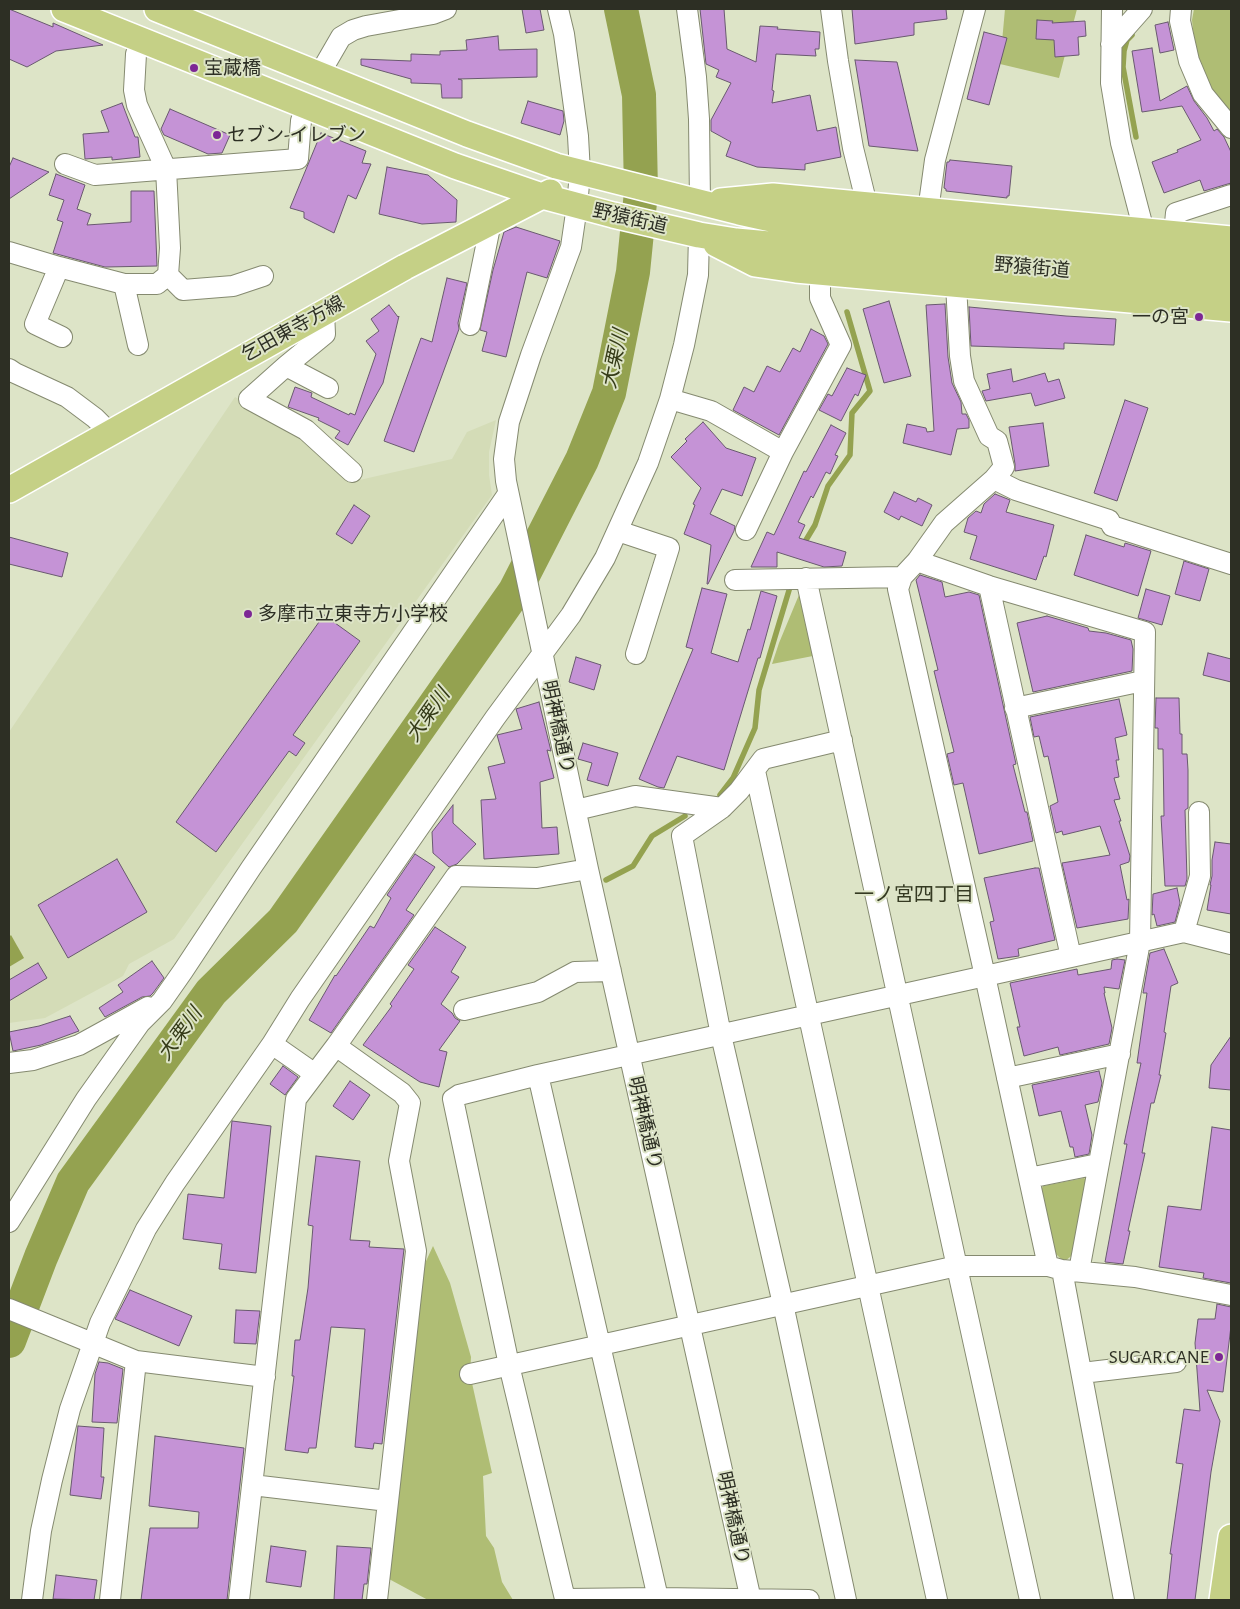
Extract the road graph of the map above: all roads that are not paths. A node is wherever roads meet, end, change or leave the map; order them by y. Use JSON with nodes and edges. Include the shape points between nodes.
{"nodes":[{"id":1,"x":64,"y":9,"type":"edge"},
{"id":2,"x":157,"y":9,"type":"edge"},
{"id":3,"x":446,"y":9,"type":"edge"},
{"id":4,"x":558,"y":9,"type":"edge"},
{"id":5,"x":687,"y":9,"type":"edge"},
{"id":6,"x":831,"y":9,"type":"edge"},
{"id":7,"x":975,"y":9,"type":"edge"},
{"id":8,"x":1112,"y":9,"type":"edge"},
{"id":9,"x":1142,"y":9,"type":"edge"},
{"id":10,"x":1181,"y":9,"type":"edge"},
{"id":11,"x":99,"y":17,"type":"edge"},
{"id":12,"x":141,"y":40,"type":"junction"},
{"id":13,"x":1111,"y":44,"type":"junction"},
{"id":14,"x":320,"y":74,"type":"junction"},
{"id":15,"x":306,"y":106,"type":"junction"},
{"id":16,"x":1231,"y":128,"type":"edge"},
{"id":17,"x":65,"y":164,"type":"dead end"},
{"id":18,"x":166,"y":168,"type":"junction"},
{"id":19,"x":583,"y":174,"type":"junction"},
{"id":20,"x":1231,"y":195,"type":"edge"},
{"id":21,"x":542,"y":196,"type":"junction"},
{"id":22,"x":697,"y":202,"type":"junction"},
{"id":23,"x":748,"y":205,"type":"junction"},
{"id":24,"x":867,"y":205,"type":"junction"},
{"id":25,"x":582,"y":207,"type":"junction"},
{"id":26,"x":928,"y":211,"type":"junction"},
{"id":27,"x":491,"y":222,"type":"junction"},
{"id":28,"x":1144,"y":231,"type":"junction"},
{"id":29,"x":1174,"y":234,"type":"junction"},
{"id":30,"x":697,"y":235,"type":"junction"},
{"id":31,"x":1231,"y":239,"type":"edge"},
{"id":32,"x":736,"y":241,"type":"junction"},
{"id":33,"x":9,"y":252,"type":"edge"},
{"id":34,"x":1231,"y":262,"type":"edge"},
{"id":35,"x":755,"y":264,"type":"junction"},
{"id":36,"x":59,"y":267,"type":"junction"},
{"id":37,"x":820,"y":273,"type":"junction"},
{"id":38,"x":168,"y":275,"type":"junction"},
{"id":39,"x":263,"y":276,"type":"dead end"},
{"id":40,"x":124,"y":284,"type":"junction"},
{"id":41,"x":956,"y":285,"type":"junction"},
{"id":42,"x":1231,"y":286,"type":"edge"},
{"id":43,"x":1231,"y":309,"type":"edge"},
{"id":44,"x":324,"y":312,"type":"junction"},
{"id":45,"x":470,"y":325,"type":"dead end"},
{"id":46,"x":62,"y":337,"type":"dead end"},
{"id":47,"x":138,"y":345,"type":"dead end"},
{"id":48,"x":286,"y":366,"type":"junction"},
{"id":49,"x":9,"y":368,"type":"edge"},
{"id":50,"x":328,"y":388,"type":"dead end"},
{"id":51,"x":670,"y":399,"type":"junction"},
{"id":52,"x":110,"y":433,"type":"junction"},
{"id":53,"x":783,"y":452,"type":"junction"},
{"id":54,"x":352,"y":472,"type":"dead end"},
{"id":55,"x":994,"y":479,"type":"junction"},
{"id":56,"x":9,"y":490,"type":"edge"},
{"id":57,"x":508,"y":497,"type":"junction"},
{"id":58,"x":746,"y":530,"type":"dead end"},
{"id":59,"x":618,"y":532,"type":"junction"},
{"id":60,"x":917,"y":561,"type":"junction"},
{"id":61,"x":1227,"y":562,"type":"edge"},
{"id":62,"x":902,"y":577,"type":"junction"},
{"id":63,"x":806,"y":578,"type":"junction"},
{"id":64,"x":735,"y":580,"type":"dead end"},
{"id":65,"x":989,"y":586,"type":"junction"},
{"id":66,"x":542,"y":650,"type":"junction"},
{"id":67,"x":636,"y":654,"type":"dead end"},
{"id":68,"x":1143,"y":681,"type":"junction"},
{"id":69,"x":1016,"y":708,"type":"junction"},
{"id":70,"x":842,"y":740,"type":"junction"},
{"id":71,"x":755,"y":771,"type":"junction"},
{"id":72,"x":722,"y":808,"type":"junction"},
{"id":73,"x":576,"y":810,"type":"junction"},
{"id":74,"x":1199,"y":812,"type":"dead end"},
{"id":75,"x":588,"y":869,"type":"junction"},
{"id":76,"x":1184,"y":932,"type":"junction"},
{"id":77,"x":1140,"y":942,"type":"junction"},
{"id":78,"x":1231,"y":944,"type":"edge"},
{"id":79,"x":1071,"y":957,"type":"junction"},
{"id":80,"x":611,"y":971,"type":"junction"},
{"id":81,"x":985,"y":976,"type":"junction"},
{"id":82,"x":898,"y":996,"type":"junction"},
{"id":83,"x":162,"y":1001,"type":"junction"},
{"id":84,"x":464,"y":1010,"type":"dead end"},
{"id":85,"x":809,"y":1015,"type":"junction"},
{"id":86,"x":721,"y":1034,"type":"junction"},
{"id":87,"x":272,"y":1044,"type":"junction"},
{"id":88,"x":336,"y":1046,"type":"junction"},
{"id":89,"x":1120,"y":1054,"type":"junction"},
{"id":90,"x":630,"y":1055,"type":"junction"},
{"id":91,"x":9,"y":1063,"type":"edge"},
{"id":92,"x":315,"y":1074,"type":"junction"},
{"id":93,"x":538,"y":1075,"type":"junction"},
{"id":94,"x":1007,"y":1078,"type":"junction"},
{"id":95,"x":1098,"y":1164,"type":"junction"},
{"id":96,"x":1030,"y":1178,"type":"junction"},
{"id":97,"x":12,"y":1207,"type":"edge"},
{"id":98,"x":957,"y":1266,"type":"junction"},
{"id":99,"x":1063,"y":1269,"type":"junction"},
{"id":100,"x":868,"y":1285,"type":"junction"},
{"id":101,"x":1231,"y":1295,"type":"edge"},
{"id":102,"x":783,"y":1304,"type":"junction"},
{"id":103,"x":9,"y":1309,"type":"edge"},
{"id":104,"x":691,"y":1325,"type":"junction"},
{"id":105,"x":90,"y":1342,"type":"junction"},
{"id":106,"x":599,"y":1345,"type":"junction"},
{"id":107,"x":136,"y":1361,"type":"junction"},
{"id":108,"x":1176,"y":1362,"type":"dead end"},
{"id":109,"x":509,"y":1365,"type":"junction"},
{"id":110,"x":1082,"y":1373,"type":"junction"},
{"id":111,"x":470,"y":1374,"type":"dead end"},
{"id":112,"x":265,"y":1377,"type":"junction"},
{"id":113,"x":252,"y":1485,"type":"junction"},
{"id":114,"x":388,"y":1501,"type":"junction"},
{"id":115,"x":1231,"y":1537,"type":"edge"},
{"id":116,"x":658,"y":1598,"type":"junction"},
{"id":117,"x":32,"y":1600,"type":"edge"},
{"id":118,"x":110,"y":1600,"type":"edge"},
{"id":119,"x":239,"y":1600,"type":"edge"},
{"id":120,"x":377,"y":1600,"type":"edge"},
{"id":121,"x":751,"y":1600,"type":"edge"},
{"id":122,"x":809,"y":1600,"type":"edge"},
{"id":123,"x":846,"y":1600,"type":"edge"},
{"id":124,"x":937,"y":1600,"type":"edge"},
{"id":125,"x":1030,"y":1600,"type":"edge"},
{"id":126,"x":1124,"y":1600,"type":"edge"},
{"id":127,"x":1222,"y":1600,"type":"edge"}],
"edges":[{"from":1,"to":11,"type":"main road","name":"野猿街道"},
{"from":2,"to":14,"type":"main road","name":"野猿街道"},
{"from":3,"to":14,"type":"street","via":[[353,30],[340,37]]},
{"from":4,"to":19,"type":"street","name":"明神橋通り","via":[[571,74]]},
{"from":5,"to":22,"type":"street","via":[[699,119]]},
{"from":6,"to":24,"type":"street","via":[[853,148]]},
{"from":7,"to":26,"type":"street","via":[[935,160]]},
{"from":8,"to":13,"type":"street"},
{"from":9,"to":13,"type":"street"},
{"from":10,"to":16,"type":"street","via":[[1180,20],[1189,61],[1203,94]]},
{"from":11,"to":12,"type":"main road","name":"野猿街道"},
{"from":12,"to":15,"type":"main road","name":"野猿街道"},
{"from":12,"to":18,"type":"street","via":[[136,54],[134,90],[137,105]]},
{"from":13,"to":28,"type":"street","via":[[1111,83],[1121,143]]},
{"from":14,"to":19,"type":"main road","name":"野猿街道","via":[[466,134]]},
{"from":15,"to":18,"type":"street","via":[[301,121],[298,159]]},
{"from":15,"to":21,"type":"main road","name":"野猿街道","via":[[455,166]]},
{"from":17,"to":18,"type":"street","via":[[95,174]]},
{"from":18,"to":38,"type":"street","via":[[170,248]]},
{"from":19,"to":21,"type":"main road","name":"乞田東寺方線"},
{"from":19,"to":22,"type":"main road","name":"野猿街道"},
{"from":19,"to":25,"type":"street","name":"明神橋通り"},
{"from":20,"to":29,"type":"street","via":[[1176,214]]},
{"from":21,"to":25,"type":"main road","name":"野猿街道"},
{"from":21,"to":27,"type":"main road","name":"乞田東寺方線"},
{"from":22,"to":23,"type":"main road","name":"野猿街道"},
{"from":23,"to":24,"type":"main road","via":[[772,196]]},
{"from":23,"to":32,"type":"street","via":[[734,231]]},
{"from":23,"to":34,"type":"main road","name":"野猿街道","via":[[781,220]]},
{"from":24,"to":26,"type":"main road"},
{"from":25,"to":30,"type":"main road","name":"野猿街道"},
{"from":25,"to":57,"type":"street","name":"明神橋通り","via":[[509,422],[504,459]]},
{"from":26,"to":28,"type":"main road"},
{"from":27,"to":44,"type":"main road","name":"乞田東寺方線"},
{"from":27,"to":45,"type":"street"},
{"from":28,"to":29,"type":"main road"},
{"from":29,"to":31,"type":"main road"},
{"from":30,"to":32,"type":"main road","name":"野猿街道"},
{"from":30,"to":35,"type":"main road"},
{"from":30,"to":51,"type":"street","via":[[698,275]]},
{"from":32,"to":35,"type":"street"},
{"from":32,"to":42,"type":"main road","name":"野猿街道"},
{"from":33,"to":36,"type":"street"},
{"from":35,"to":37,"type":"main road"},
{"from":36,"to":40,"type":"street"},
{"from":36,"to":46,"type":"street","via":[[36,324]]},
{"from":37,"to":41,"type":"main road"},
{"from":37,"to":53,"type":"street","via":[[820,298],[841,345]]},
{"from":38,"to":39,"type":"street","via":[[182,290],[233,286]]},
{"from":38,"to":40,"type":"street","via":[[157,284]]},
{"from":40,"to":47,"type":"street"},
{"from":41,"to":43,"type":"main road"},
{"from":41,"to":55,"type":"street","via":[[964,381],[989,436],[997,441],[1004,466]]},
{"from":44,"to":48,"type":"street","via":[[325,334]]},
{"from":44,"to":52,"type":"main road","name":"乞田東寺方線"},
{"from":48,"to":50,"type":"street"},
{"from":48,"to":54,"type":"street","via":[[249,399],[306,430]]},
{"from":49,"to":52,"type":"street","via":[[67,397]]},
{"from":51,"to":53,"type":"street","via":[[711,411]]},
{"from":51,"to":59,"type":"street","via":[[648,463]]},
{"from":52,"to":56,"type":"main road","name":"乞田東寺方線"},
{"from":53,"to":58,"type":"street"},
{"from":55,"to":60,"type":"street","via":[[944,522]]},
{"from":55,"to":61,"type":"street","via":[[1016,490],[1109,520],[1112,526]]},
{"from":57,"to":66,"type":"street","name":"明神橋通り"},
{"from":57,"to":83,"type":"street"},
{"from":59,"to":66,"type":"street","via":[[571,615]]},
{"from":59,"to":67,"type":"street","via":[[670,548]]},
{"from":60,"to":62,"type":"street"},
{"from":60,"to":65,"type":"street"},
{"from":62,"to":63,"type":"street"},
{"from":62,"to":81,"type":"street","via":[[898,590]]},
{"from":63,"to":64,"type":"street"},
{"from":63,"to":70,"type":"street"},
{"from":65,"to":68,"type":"street","via":[[1145,632]]},
{"from":65,"to":69,"type":"street"},
{"from":66,"to":73,"type":"street","name":"明神橋通り"},
{"from":66,"to":87,"type":"street"},
{"from":68,"to":69,"type":"street"},
{"from":68,"to":77,"type":"street"},
{"from":69,"to":79,"type":"street"},
{"from":70,"to":71,"type":"street","via":[[763,759]]},
{"from":70,"to":82,"type":"street"},
{"from":71,"to":72,"type":"street"},
{"from":71,"to":85,"type":"street"},
{"from":72,"to":73,"type":"street","via":[[635,796]]},
{"from":72,"to":86,"type":"street","via":[[682,836]]},
{"from":73,"to":75,"type":"street","name":"明神橋通り"},
{"from":74,"to":76,"type":"street","via":[[1200,876]]},
{"from":75,"to":80,"type":"street","name":"明神橋通り"},
{"from":75,"to":88,"type":"street","via":[[537,878],[456,876]]},
{"from":76,"to":77,"type":"street"},
{"from":76,"to":78,"type":"street"},
{"from":77,"to":79,"type":"street"},
{"from":77,"to":89,"type":"street"},
{"from":79,"to":81,"type":"street"},
{"from":80,"to":84,"type":"street","via":[[576,972],[538,992]]},
{"from":80,"to":90,"type":"street","name":"明神橋通り"},
{"from":81,"to":82,"type":"street"},
{"from":81,"to":94,"type":"street"},
{"from":82,"to":85,"type":"street"},
{"from":82,"to":98,"type":"street"},
{"from":83,"to":91,"type":"street","via":[[79,1045],[34,1060]]},
{"from":83,"to":97,"type":"street","via":[[140,1023]]},
{"from":85,"to":86,"type":"street"},
{"from":85,"to":100,"type":"street"},
{"from":86,"to":90,"type":"street"},
{"from":86,"to":102,"type":"street"},
{"from":87,"to":92,"type":"street"},
{"from":87,"to":105,"type":"street","via":[[146,1229]]},
{"from":88,"to":92,"type":"street"},
{"from":88,"to":114,"type":"street","via":[[410,1103],[399,1161],[416,1251]]},
{"from":89,"to":94,"type":"street"},
{"from":89,"to":95,"type":"street"},
{"from":90,"to":93,"type":"street"},
{"from":90,"to":104,"type":"street","name":"明神橋通り"},
{"from":92,"to":112,"type":"street","via":[[296,1099]]},
{"from":93,"to":106,"type":"street"},
{"from":93,"to":109,"type":"street","via":[[453,1099]]},
{"from":94,"to":96,"type":"street"},
{"from":95,"to":96,"type":"street"},
{"from":95,"to":99,"type":"street"},
{"from":96,"to":99,"type":"street"},
{"from":98,"to":99,"type":"street"},
{"from":98,"to":100,"type":"street"},
{"from":98,"to":125,"type":"street"},
{"from":99,"to":101,"type":"street","via":[[1135,1277]]},
{"from":99,"to":110,"type":"street"},
{"from":100,"to":102,"type":"street"},
{"from":100,"to":124,"type":"street"},
{"from":102,"to":104,"type":"street"},
{"from":102,"to":123,"type":"street"},
{"from":103,"to":105,"type":"street"},
{"from":104,"to":106,"type":"street"},
{"from":104,"to":121,"type":"street","name":"明神橋通り"},
{"from":105,"to":107,"type":"street"},
{"from":105,"to":117,"type":"street","via":[[52,1480],[41,1530]]},
{"from":106,"to":109,"type":"street"},
{"from":106,"to":116,"type":"street"},
{"from":107,"to":112,"type":"street"},
{"from":107,"to":118,"type":"street"},
{"from":108,"to":110,"type":"street"},
{"from":109,"to":111,"type":"street"},
{"from":109,"to":116,"type":"street","via":[[565,1599]]},
{"from":110,"to":126,"type":"street"},
{"from":112,"to":113,"type":"street"},
{"from":113,"to":114,"type":"street"},
{"from":113,"to":119,"type":"street"},
{"from":114,"to":120,"type":"street"},
{"from":115,"to":127,"type":"main road"},
{"from":116,"to":121,"type":"street"},
{"from":121,"to":122,"type":"street"}]}
